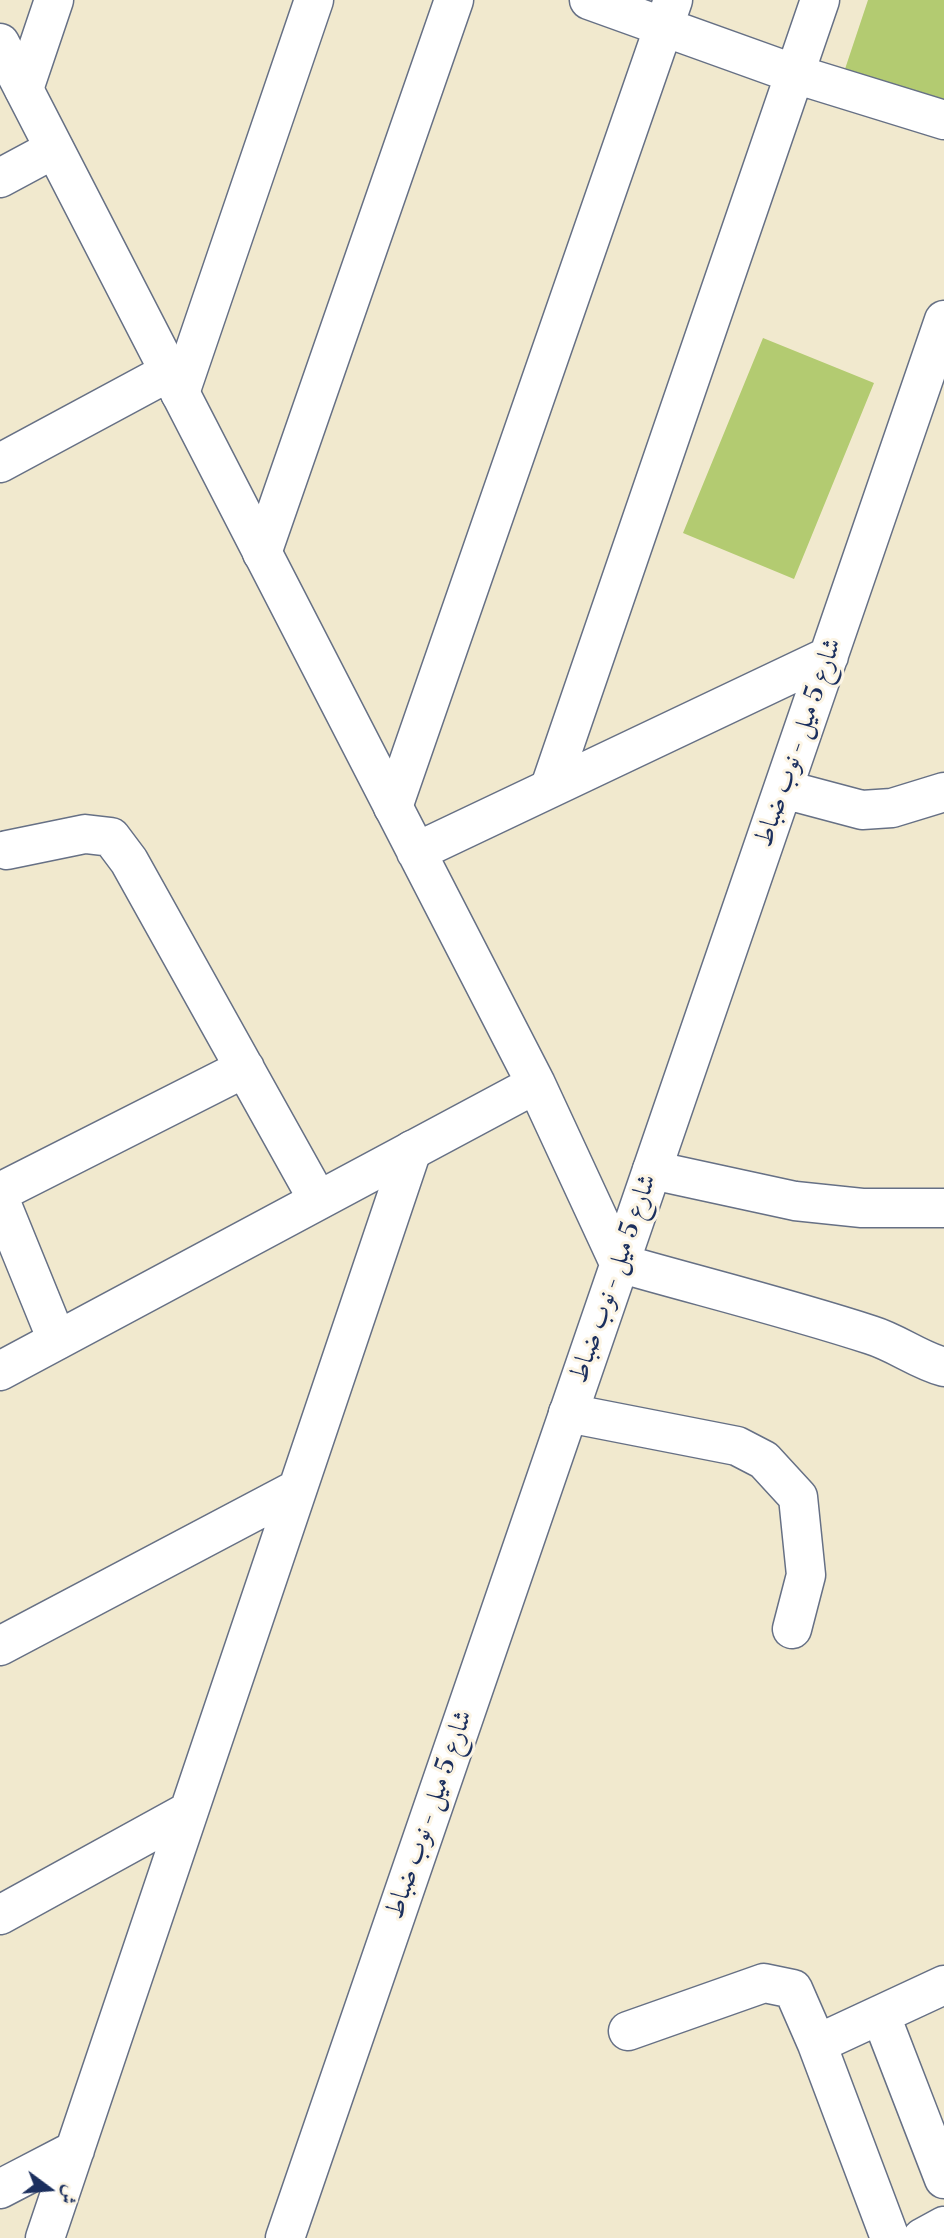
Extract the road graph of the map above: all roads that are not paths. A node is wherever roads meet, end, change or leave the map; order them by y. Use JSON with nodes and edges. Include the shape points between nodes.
{"nodes":[{"id":1,"x":54,"y":0,"type":"edge"},
{"id":2,"x":314,"y":0,"type":"edge"},
{"id":3,"x":454,"y":0,"type":"edge"},
{"id":4,"x":589,"y":0,"type":"edge"},
{"id":5,"x":820,"y":0,"type":"edge"},
{"id":6,"x":669,"y":13,"type":"edge"},
{"id":7,"x":0,"y":43,"type":"edge"},
{"id":8,"x":795,"y":74,"type":"junction"},
{"id":9,"x":24,"y":89,"type":"junction"},
{"id":10,"x":944,"y":120,"type":"edge"},
{"id":11,"x":54,"y":149,"type":"junction"},
{"id":12,"x":0,"y":178,"type":"edge"},
{"id":13,"x":944,"y":320,"type":"edge"},
{"id":14,"x":175,"y":383,"type":"junction"},
{"id":15,"x":0,"y":463,"type":"edge"},
{"id":16,"x":262,"y":553,"type":"junction"},
{"id":17,"x":829,"y":656,"type":"junction"},
{"id":18,"x":550,"y":788,"type":"junction"},
{"id":19,"x":783,"y":789,"type":"junction"},
{"id":20,"x":944,"y":792,"type":"edge"},
{"id":21,"x":393,"y":807,"type":"junction"},
{"id":22,"x":7,"y":850,"type":"dead end"},
{"id":23,"x":416,"y":852,"type":"junction"},
{"id":24,"x":245,"y":1068,"type":"junction"},
{"id":25,"x":536,"y":1084,"type":"junction"},
{"id":26,"x":412,"y":1150,"type":"junction"},
{"id":27,"x":652,"y":1170,"type":"junction"},
{"id":28,"x":0,"y":1192,"type":"edge"},
{"id":29,"x":0,"y":1200,"type":"edge"},
{"id":30,"x":318,"y":1200,"type":"junction"},
{"id":31,"x":944,"y":1208,"type":"edge"},
{"id":32,"x":619,"y":1264,"type":"junction"},
{"id":33,"x":57,"y":1340,"type":"junction"},
{"id":34,"x":944,"y":1367,"type":"edge"},
{"id":35,"x":0,"y":1371,"type":"edge"},
{"id":36,"x":568,"y":1413,"type":"junction"},
{"id":37,"x":297,"y":1489,"type":"junction"},
{"id":38,"x":792,"y":1629,"type":"dead end"},
{"id":39,"x":0,"y":1646,"type":"edge"},
{"id":40,"x":189,"y":1811,"type":"junction"},
{"id":41,"x":0,"y":1915,"type":"edge"},
{"id":42,"x":944,"y":1985,"type":"edge"},
{"id":43,"x":881,"y":2016,"type":"junction"},
{"id":44,"x":628,"y":2031,"type":"dead end"},
{"id":45,"x":817,"y":2045,"type":"junction"},
{"id":46,"x":75,"y":2150,"type":"junction"},
{"id":47,"x":944,"y":2179,"type":"edge"},
{"id":48,"x":0,"y":2189,"type":"edge"},
{"id":49,"x":944,"y":2226,"type":"edge"},
{"id":50,"x":45,"y":2238,"type":"edge"},
{"id":51,"x":285,"y":2238,"type":"edge"},
{"id":52,"x":890,"y":2238,"type":"edge"},
{"id":53,"x":922,"y":2238,"type":"edge"}],
"edges":[{"from":1,"to":9,"type":"street"},
{"from":2,"to":14,"type":"street"},
{"from":3,"to":16,"type":"street"},
{"from":4,"to":6,"type":"street"},
{"from":5,"to":8,"type":"street"},
{"from":6,"to":8,"type":"street"},
{"from":6,"to":21,"type":"street"},
{"from":7,"to":9,"type":"street"},
{"from":8,"to":10,"type":"street"},
{"from":8,"to":18,"type":"street"},
{"from":9,"to":11,"type":"street"},
{"from":11,"to":12,"type":"street"},
{"from":11,"to":14,"type":"street"},
{"from":13,"to":17,"type":"street","name":"شارع 5 ميل - نوب ضباط"},
{"from":14,"to":15,"type":"street"},
{"from":14,"to":16,"type":"street"},
{"from":16,"to":21,"type":"street"},
{"from":17,"to":18,"type":"street"},
{"from":17,"to":19,"type":"street","name":"شارع 5 ميل - نوب ضباط"},
{"from":18,"to":23,"type":"street"},
{"from":19,"to":20,"type":"street","via":[[862,810],[892,808]]},
{"from":19,"to":27,"type":"street","name":"شارع 5 ميل - نوب ضباط"},
{"from":21,"to":23,"type":"street"},
{"from":22,"to":24,"type":"street","via":[[85,834],[111,837],[129,861]]},
{"from":23,"to":25,"type":"street"},
{"from":24,"to":28,"type":"street"},
{"from":24,"to":30,"type":"street"},
{"from":25,"to":26,"type":"street"},
{"from":25,"to":32,"type":"street"},
{"from":26,"to":30,"type":"street"},
{"from":26,"to":37,"type":"street"},
{"from":27,"to":31,"type":"street","via":[[796,1201],[862,1208]]},
{"from":27,"to":32,"type":"street","name":"شارع 5 ميل - نوب ضباط"},
{"from":29,"to":33,"type":"street"},
{"from":30,"to":33,"type":"street"},
{"from":32,"to":34,"type":"street","via":[[855,1329]]},
{"from":32,"to":36,"type":"street","name":"شارع 5 ميل - نوب ضباط"},
{"from":33,"to":35,"type":"street"},
{"from":36,"to":38,"type":"street","via":[[737,1446],[764,1460],[798,1497],[806,1575]]},
{"from":36,"to":51,"type":"street","name":"شارع 5 ميل - نوب ضباط"},
{"from":37,"to":39,"type":"street"},
{"from":37,"to":40,"type":"street"},
{"from":40,"to":41,"type":"street"},
{"from":40,"to":46,"type":"street"},
{"from":42,"to":43,"type":"street"},
{"from":43,"to":45,"type":"street"},
{"from":43,"to":47,"type":"street"},
{"from":44,"to":45,"type":"street","via":[[764,1983],[793,1989]]},
{"from":45,"to":52,"type":"street"},
{"from":46,"to":48,"type":"street"},
{"from":46,"to":50,"type":"street"},
{"from":49,"to":53,"type":"street"}]}
